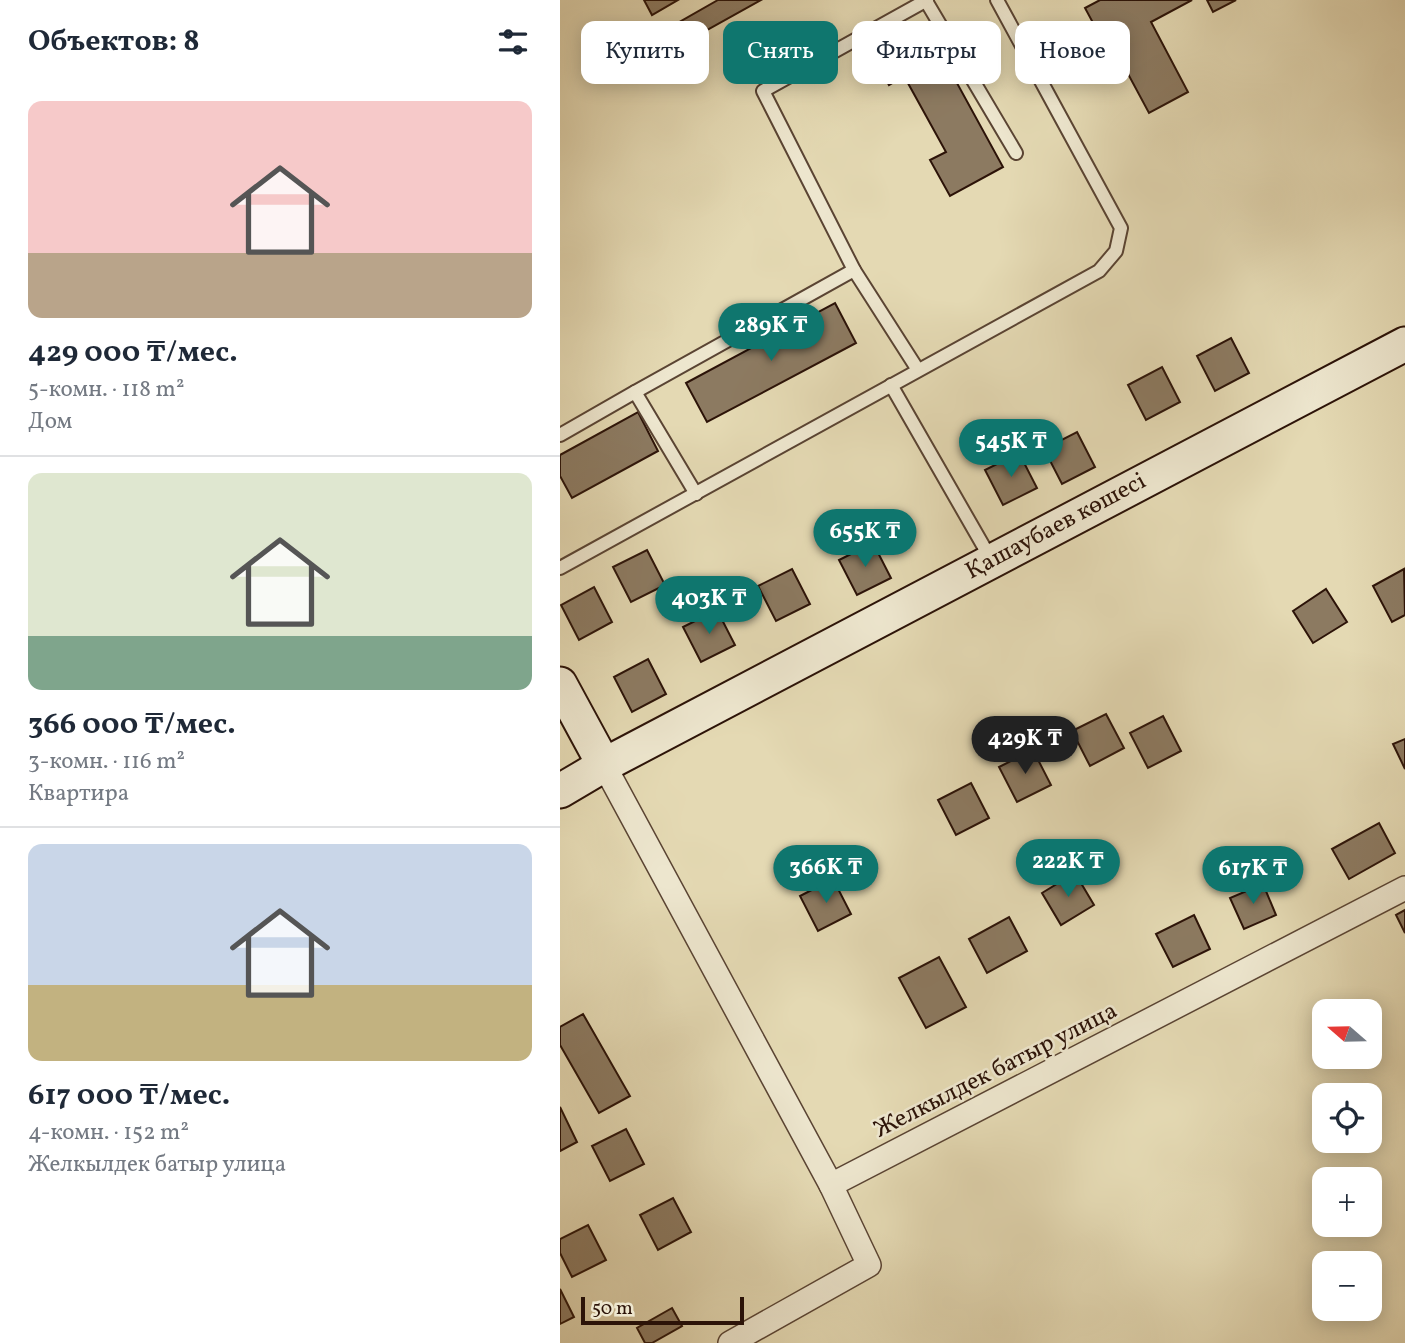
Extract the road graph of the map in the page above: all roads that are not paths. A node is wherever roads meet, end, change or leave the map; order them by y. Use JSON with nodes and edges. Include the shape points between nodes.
{"nodes":[{"id":1,"x":926,"y":0,"type":"edge"},
{"id":2,"x":997,"y":0,"type":"edge"},
{"id":3,"x":1016,"y":153,"type":"dead end"},
{"id":4,"x":854,"y":270,"type":"junction"},
{"id":5,"x":1405,"y":344,"type":"edge"},
{"id":6,"x":918,"y":370,"type":"junction"},
{"id":7,"x":891,"y":385,"type":"junction"},
{"id":8,"x":635,"y":392,"type":"junction"},
{"id":9,"x":560,"y":435,"type":"edge"},
{"id":10,"x":696,"y":494,"type":"junction"},
{"id":11,"x":993,"y":561,"type":"junction"},
{"id":12,"x":560,"y":568,"type":"edge"},
{"id":13,"x":560,"y":684,"type":"edge"},
{"id":14,"x":604,"y":765,"type":"junction"},
{"id":15,"x":560,"y":791,"type":"edge"},
{"id":16,"x":1405,"y":888,"type":"edge"},
{"id":17,"x":831,"y":1185,"type":"junction"},
{"id":18,"x":730,"y":1343,"type":"edge"}],
"edges":[{"from":1,"to":3,"type":"lane"},
{"from":1,"to":4,"type":"lane","via":[[764,91]]},
{"from":2,"to":6,"type":"lane","via":[[1121,228],[1116,251],[1099,271]]},
{"from":4,"to":6,"type":"lane"},
{"from":4,"to":8,"type":"lane"},
{"from":5,"to":11,"type":"street","name":"Қашаубаев көшесі"},
{"from":6,"to":7,"type":"lane"},
{"from":7,"to":10,"type":"lane"},
{"from":7,"to":11,"type":"lane"},
{"from":8,"to":9,"type":"lane"},
{"from":8,"to":10,"type":"lane"},
{"from":10,"to":12,"type":"lane"},
{"from":11,"to":14,"type":"street","name":"Қашаубаев көшесі"},
{"from":13,"to":14,"type":"street"},
{"from":14,"to":15,"type":"street","name":"Қашаубаев көшесі"},
{"from":14,"to":17,"type":"street"},
{"from":16,"to":17,"type":"street","name":"Желкылдек батыр улица"},
{"from":17,"to":18,"type":"street","via":[[869,1265]]}]}
